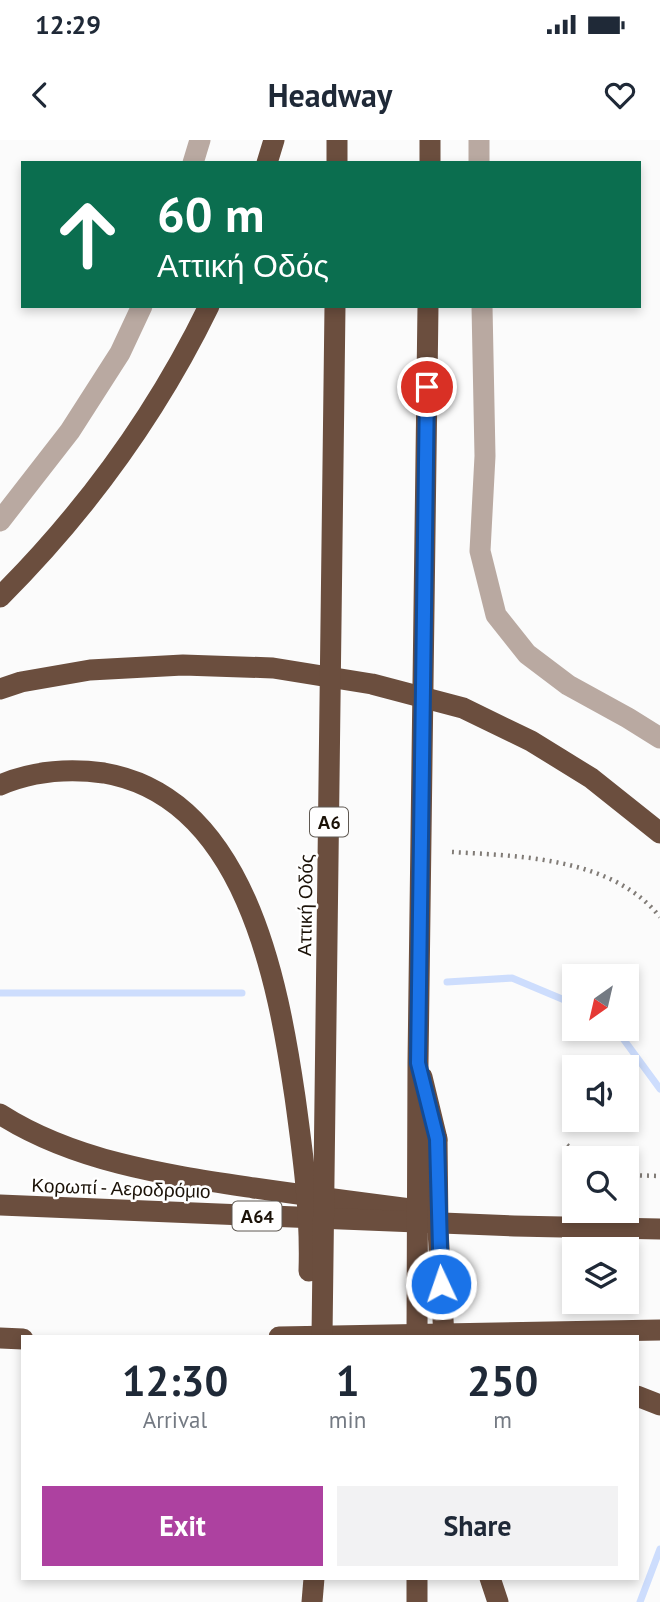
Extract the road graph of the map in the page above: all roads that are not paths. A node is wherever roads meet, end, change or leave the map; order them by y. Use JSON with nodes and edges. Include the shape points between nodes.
{"nodes":[{"id":1,"x":200,"y":140,"type":"edge"},
{"id":2,"x":274,"y":140,"type":"edge"},
{"id":3,"x":337,"y":140,"type":"edge"},
{"id":4,"x":430,"y":140,"type":"edge"},
{"id":5,"x":479,"y":140,"type":"edge"},
{"id":6,"x":194,"y":161,"type":"edge"},
{"id":7,"x":268,"y":161,"type":"edge"},
{"id":8,"x":337,"y":161,"type":"edge"},
{"id":9,"x":430,"y":161,"type":"edge"},
{"id":10,"x":479,"y":161,"type":"edge"},
{"id":11,"x":141,"y":308,"type":"edge"},
{"id":12,"x":208,"y":308,"type":"edge"},
{"id":13,"x":335,"y":308,"type":"edge"},
{"id":14,"x":428,"y":308,"type":"edge"},
{"id":15,"x":482,"y":308,"type":"edge"},
{"id":16,"x":0,"y":521,"type":"edge"},
{"id":17,"x":0,"y":597,"type":"edge"},
{"id":18,"x":0,"y":689,"type":"edge"},
{"id":19,"x":660,"y":738,"type":"edge"},
{"id":20,"x":0,"y":785,"type":"edge"},
{"id":21,"x":660,"y":833,"type":"edge"},
{"id":22,"x":418,"y":1063,"type":"junction"},
{"id":23,"x":0,"y":1114,"type":"edge"},
{"id":24,"x":0,"y":1205,"type":"edge"},
{"id":25,"x":514,"y":1226,"type":"junction"},
{"id":26,"x":660,"y":1229,"type":"edge"},
{"id":27,"x":660,"y":1330,"type":"edge"},
{"id":28,"x":308,"y":1335,"type":"edge"},
{"id":29,"x":323,"y":1335,"type":"edge"},
{"id":30,"x":388,"y":1335,"type":"edge"},
{"id":31,"x":417,"y":1335,"type":"edge"},
{"id":32,"x":444,"y":1335,"type":"edge"},
{"id":33,"x":0,"y":1338,"type":"edge"},
{"id":34,"x":21,"y":1339,"type":"edge"},
{"id":35,"x":639,"y":1397,"type":"edge"},
{"id":36,"x":660,"y":1405,"type":"edge"},
{"id":37,"x":314,"y":1580,"type":"edge"},
{"id":38,"x":417,"y":1580,"type":"edge"},
{"id":39,"x":492,"y":1580,"type":"edge"},
{"id":40,"x":312,"y":1602,"type":"edge"},
{"id":41,"x":417,"y":1602,"type":"edge"},
{"id":42,"x":498,"y":1602,"type":"edge"}],
"edges":[{"from":1,"to":6,"type":"street"},
{"from":2,"to":7,"type":"highway"},
{"from":3,"to":8,"type":"highway"},
{"from":4,"to":9,"type":"highway"},
{"from":5,"to":10,"type":"street"},
{"from":11,"to":16,"type":"street","via":[[120,353],[70,431]]},
{"from":12,"to":17,"type":"highway","via":[[149,415],[98,488]]},
{"from":13,"to":29,"type":"highway","name":"Αττική Οδός","number":"Α6","bridge":true},
{"from":14,"to":22,"type":"highway","bridge":true},
{"from":15,"to":19,"type":"street","via":[[485,456],[480,551],[496,615],[527,654],[568,685]]},
{"from":18,"to":21,"type":"highway","via":[[90,670],[183,665],[273,668],[372,684],[463,708],[531,741],[591,778]]},
{"from":20,"to":28,"type":"highway","bridge":true,"via":[[62,771],[93,772],[140,783],[165,797],[197,825],[240,885],[275,987],[291,1071],[304,1159],[310,1258]]},
{"from":22,"to":31,"type":"highway","bridge":true},
{"from":22,"to":32,"type":"highway","bridge":true,"via":[[437,1139]]},
{"from":23,"to":25,"type":"highway","via":[[57,1142],[125,1166]]},
{"from":24,"to":25,"type":"highway","name":"Κορωπί - Αεροδρόμιο","number":"Α64"},
{"from":25,"to":26,"type":"highway","name":"Κορωπί - Αεροδρόμιο","number":"Α64"},
{"from":27,"to":30,"type":"highway"},
{"from":33,"to":34,"type":"highway"},
{"from":35,"to":36,"type":"highway"},
{"from":37,"to":40,"type":"highway"},
{"from":38,"to":41,"type":"highway"},
{"from":39,"to":42,"type":"highway"}]}
